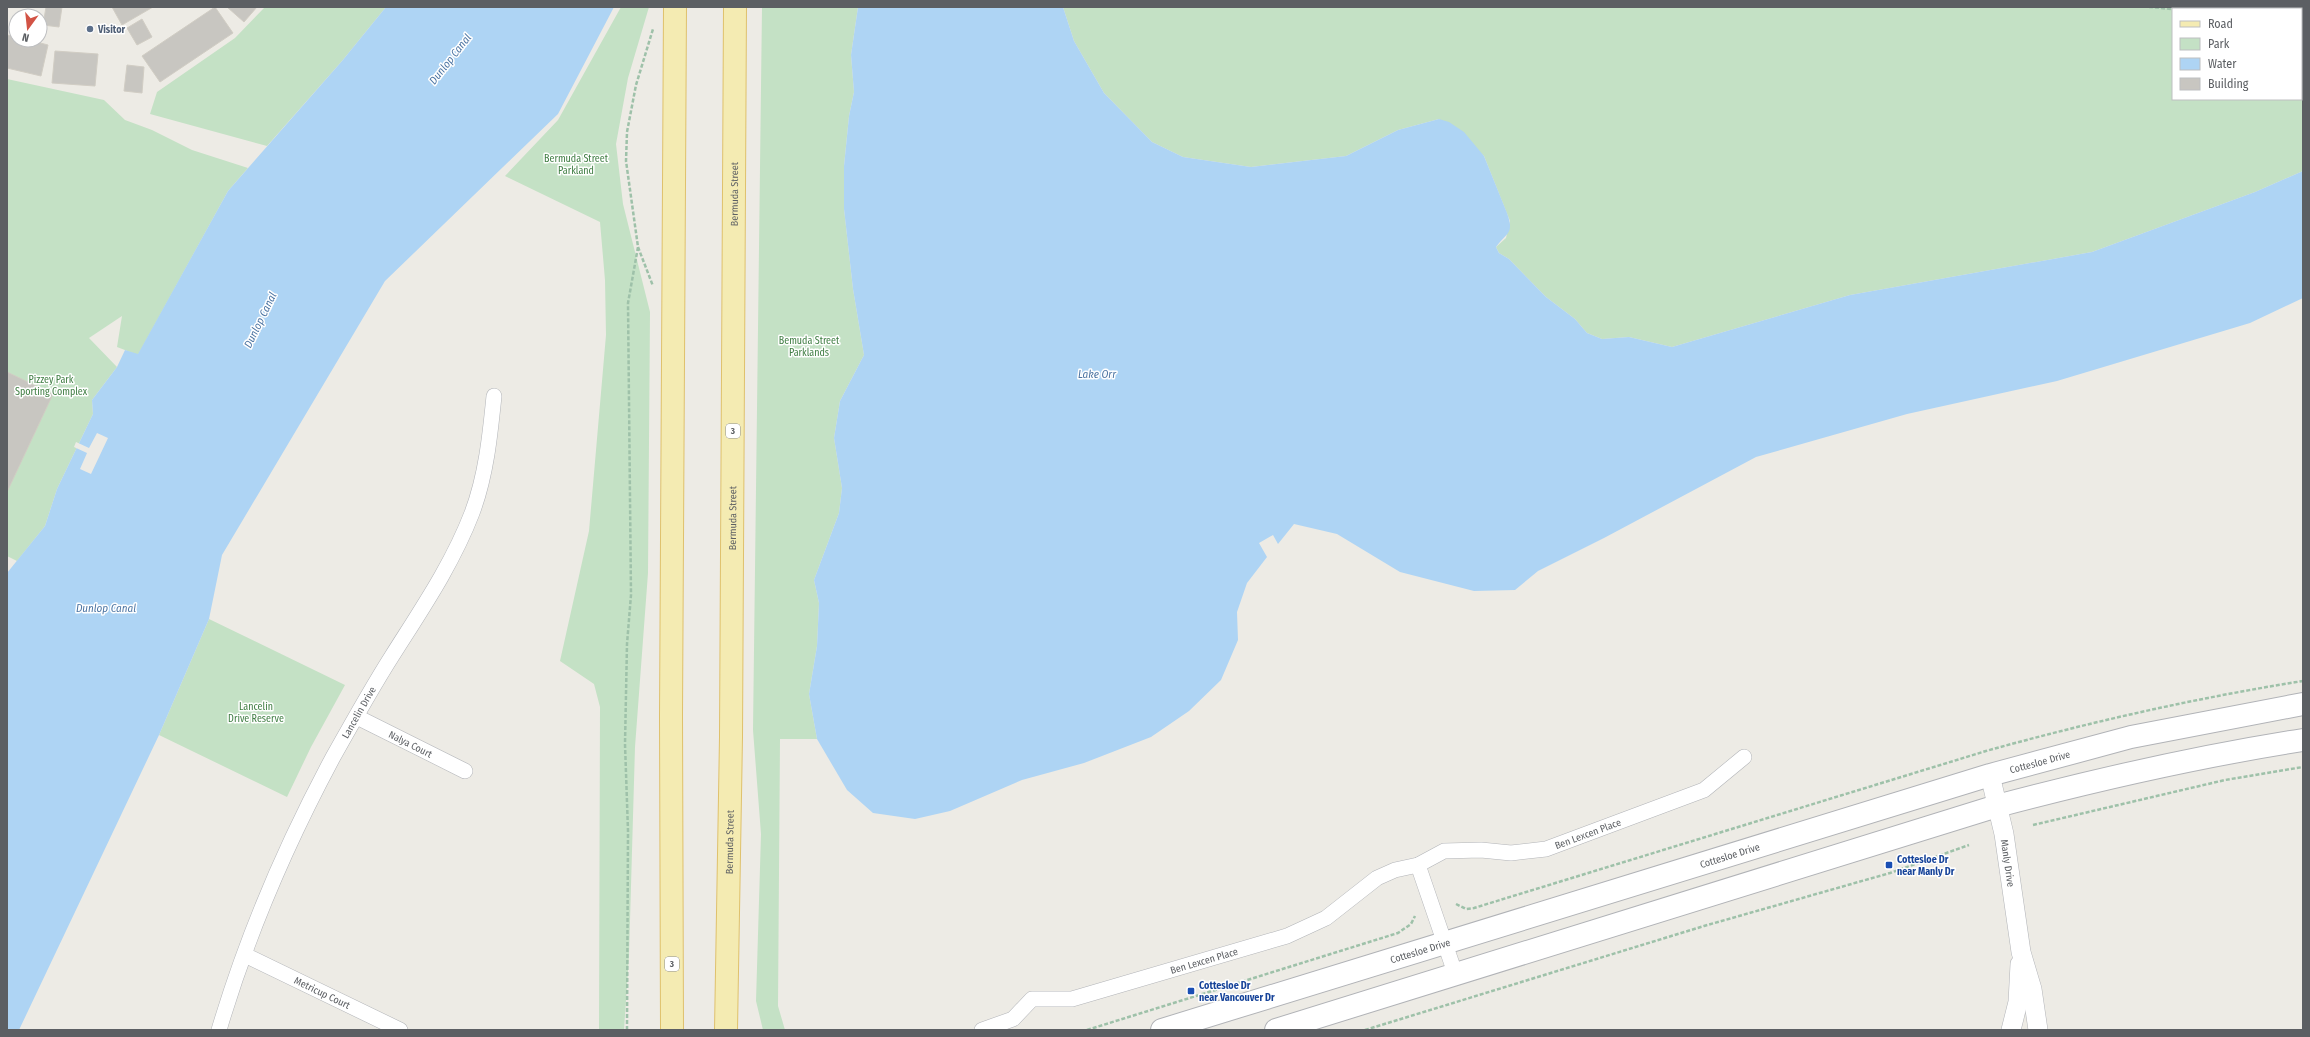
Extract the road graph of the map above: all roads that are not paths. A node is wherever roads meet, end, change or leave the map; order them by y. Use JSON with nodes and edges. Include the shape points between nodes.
{"nodes":[{"id":1,"x":675,"y":7,"type":"edge"},
{"id":2,"x":735,"y":7,"type":"edge"},
{"id":3,"x":494,"y":396,"type":"dead end"},
{"id":4,"x":2303,"y":704,"type":"edge"},
{"id":5,"x":357,"y":717,"type":"junction"},
{"id":6,"x":2303,"y":740,"type":"edge"},
{"id":7,"x":1744,"y":757,"type":"dead end"},
{"id":8,"x":465,"y":771,"type":"dead end"},
{"id":9,"x":1990,"y":775,"type":"junction"},
{"id":10,"x":1997,"y":806,"type":"junction"},
{"id":11,"x":1418,"y":865,"type":"junction"},
{"id":12,"x":1445,"y":942,"type":"junction"},
{"id":13,"x":2021,"y":952,"type":"junction"},
{"id":14,"x":245,"y":955,"type":"junction"},
{"id":15,"x":1455,"y":973,"type":"junction"},
{"id":16,"x":1199,"y":1024,"type":"edge"},
{"id":17,"x":219,"y":1030,"type":"edge"},
{"id":18,"x":400,"y":1030,"type":"edge"},
{"id":19,"x":672,"y":1030,"type":"edge"},
{"id":20,"x":726,"y":1030,"type":"edge"},
{"id":21,"x":982,"y":1030,"type":"edge"},
{"id":22,"x":1162,"y":1030,"type":"edge"},
{"id":23,"x":1276,"y":1030,"type":"edge"},
{"id":24,"x":2011,"y":1030,"type":"edge"},
{"id":25,"x":2038,"y":1030,"type":"edge"}],
"edges":[{"from":1,"to":19,"type":"main road","number":"3"},
{"from":2,"to":20,"type":"main road","name":"Bermuda Street","number":"3","via":[[731,737]]},
{"from":3,"to":5,"type":"street","name":"Lancelin Drive","via":[[483,476],[459,545],[443,577],[379,677]]},
{"from":4,"to":9,"type":"main road","name":"Cottesloe Drive","via":[[2131,737]]},
{"from":5,"to":8,"type":"street","name":"Nalya Court"},
{"from":5,"to":14,"type":"street","name":"Lancelin Drive","via":[[314,795]]},
{"from":6,"to":10,"type":"main road","via":[[2195,758],[2094,780]]},
{"from":7,"to":11,"type":"street","name":"Ben Lexcen Place","via":[[1704,790],[1546,849],[1510,854],[1481,850],[1444,851]]},
{"from":9,"to":10,"type":"street","name":"Manly Drive"},
{"from":9,"to":12,"type":"main road","name":"Cottesloe Drive"},
{"from":10,"to":13,"type":"street","name":"Manly Drive","via":[[2011,874]]},
{"from":10,"to":15,"type":"main road"},
{"from":11,"to":12,"type":"street"},
{"from":11,"to":21,"type":"street","name":"Ben Lexcen Place","via":[[1394,870],[1377,878],[1326,918],[1287,936],[1072,1000],[1032,999],[1013,1019]]},
{"from":12,"to":15,"type":"street"},
{"from":12,"to":16,"type":"main road","name":"Cottesloe Drive"},
{"from":13,"to":24,"type":"street","name":"Manly Drive","via":[[2018,1002]]},
{"from":13,"to":25,"type":"street","name":"Manly Drive","via":[[2032,989]]},
{"from":14,"to":17,"type":"street","name":"Lancelin Drive"},
{"from":14,"to":18,"type":"street","name":"Metricup Court"},
{"from":15,"to":23,"type":"main road"},
{"from":16,"to":22,"type":"main road","name":"Cottesloe Drive"}]}
